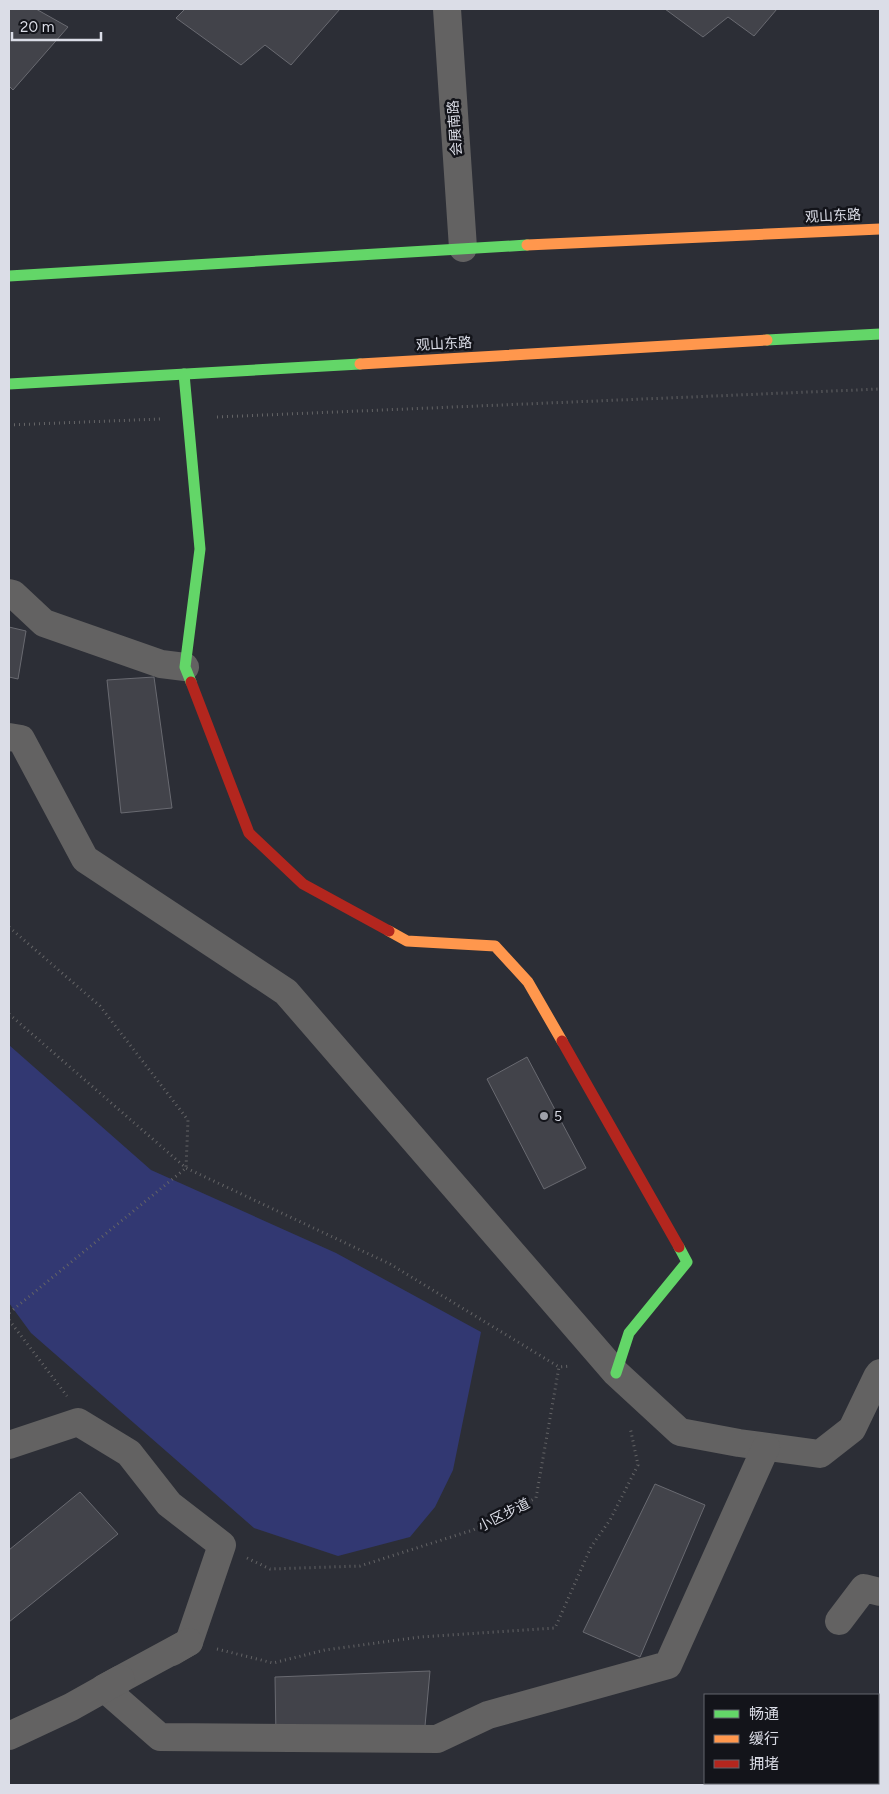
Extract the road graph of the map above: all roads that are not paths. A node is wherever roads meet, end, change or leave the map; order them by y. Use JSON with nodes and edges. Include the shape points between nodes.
{"nodes":[{"id":1,"x":447,"y":9,"type":"edge"},
{"id":2,"x":880,"y":229,"type":"edge"},
{"id":3,"x":463,"y":248,"type":"junction"},
{"id":4,"x":9,"y":276,"type":"edge"},
{"id":5,"x":880,"y":334,"type":"edge"},
{"id":6,"x":184,"y":374,"type":"junction"},
{"id":7,"x":9,"y":384,"type":"edge"},
{"id":8,"x":9,"y":593,"type":"edge"},
{"id":9,"x":185,"y":667,"type":"junction"},
{"id":10,"x":9,"y":737,"type":"edge"},
{"id":11,"x":616,"y":1373,"type":"junction"},
{"id":12,"x":880,"y":1374,"type":"edge"},
{"id":13,"x":9,"y":1445,"type":"edge"},
{"id":14,"x":766,"y":1447,"type":"junction"},
{"id":15,"x":880,"y":1592,"type":"edge"},
{"id":16,"x":839,"y":1621,"type":"dead end"},
{"id":17,"x":104,"y":1688,"type":"junction"},
{"id":18,"x":9,"y":1736,"type":"edge"}],
"edges":[{"from":1,"to":3,"type":"street","name":"会展南路"},
{"from":2,"to":3,"type":"main road","name":"观山东路"},
{"from":3,"to":4,"type":"main road","name":"观山东路"},
{"from":5,"to":6,"type":"main road","name":"观山东路"},
{"from":6,"to":7,"type":"main road","name":"观山东路"},
{"from":6,"to":9,"type":"main road","via":[[200,549]]},
{"from":8,"to":9,"type":"street","via":[[44,622],[161,664]]},
{"from":9,"to":11,"type":"main road","via":[[249,833],[303,884],[407,941],[495,946],[528,982],[687,1262],[628,1333]]},
{"from":10,"to":11,"type":"street","via":[[21,739],[85,859],[286,992]]},
{"from":11,"to":14,"type":"street","via":[[680,1432]]},
{"from":12,"to":14,"type":"street","via":[[852,1429],[820,1454]]},
{"from":13,"to":17,"type":"street","via":[[78,1422],[130,1452],[169,1504],[222,1545],[189,1642]]},
{"from":14,"to":17,"type":"street","via":[[668,1665],[488,1715],[437,1739],[160,1737]]},
{"from":15,"to":16,"type":"street","via":[[864,1588]]},
{"from":17,"to":18,"type":"street"}]}
